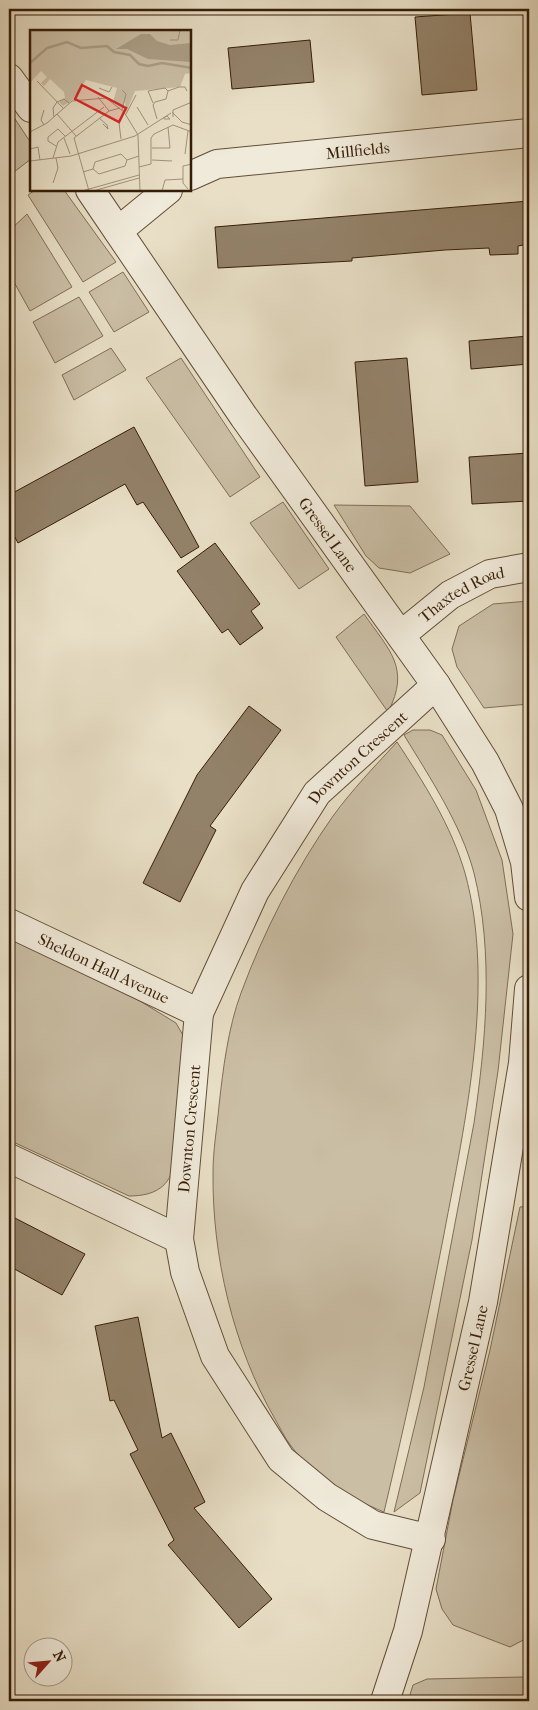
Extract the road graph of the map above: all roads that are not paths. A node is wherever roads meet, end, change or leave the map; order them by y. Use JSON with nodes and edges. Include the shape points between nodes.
{"nodes":[{"id":1,"x":9,"y":78,"type":"edge"},
{"id":2,"x":30,"y":107,"type":"edge"},
{"id":3,"x":529,"y":133,"type":"edge"},
{"id":4,"x":191,"y":176,"type":"edge"},
{"id":5,"x":91,"y":191,"type":"edge"},
{"id":6,"x":167,"y":191,"type":"edge"},
{"id":7,"x":118,"y":231,"type":"junction"},
{"id":8,"x":529,"y":567,"type":"edge"},
{"id":9,"x":401,"y":635,"type":"junction"},
{"id":10,"x":436,"y":685,"type":"junction"},
{"id":11,"x":529,"y":897,"type":"edge"},
{"id":12,"x":9,"y":923,"type":"edge"},
{"id":13,"x":529,"y":989,"type":"edge"},
{"id":14,"x":199,"y":1014,"type":"junction"},
{"id":15,"x":9,"y":1158,"type":"edge"},
{"id":16,"x":179,"y":1239,"type":"junction"},
{"id":17,"x":431,"y":1539,"type":"junction"},
{"id":18,"x":384,"y":1701,"type":"edge"}],
"edges":[{"from":1,"to":2,"type":"street"},
{"from":3,"to":4,"type":"street","name":"Millfields","via":[[217,164]]},
{"from":5,"to":7,"type":"street","name":"Gressel Lane"},
{"from":6,"to":7,"type":"street"},
{"from":7,"to":9,"type":"street","name":"Gressel Lane","via":[[244,416]]},
{"from":8,"to":9,"type":"street","name":"Thaxted Road","via":[[490,574],[450,594]]},
{"from":9,"to":10,"type":"street","name":"Gressel Lane"},
{"from":10,"to":11,"type":"street","name":"Gressel Lane","via":[[485,762],[509,809],[524,862]]},
{"from":10,"to":14,"type":"street","name":"Downton Crescent","via":[[317,793],[255,891]]},
{"from":12,"to":14,"type":"street","name":"Sheldon Hall Avenue"},
{"from":13,"to":17,"type":"street","name":"Gressel Lane","via":[[523,1062],[483,1302]]},
{"from":14,"to":16,"type":"street","name":"Downton Crescent"},
{"from":15,"to":16,"type":"street"},
{"from":16,"to":17,"type":"street","name":"Downton Crescent","via":[[185,1272],[215,1356],[281,1459],[327,1497],[373,1525]]},
{"from":17,"to":18,"type":"street","name":"Gressel Lane","via":[[408,1631]]}]}
